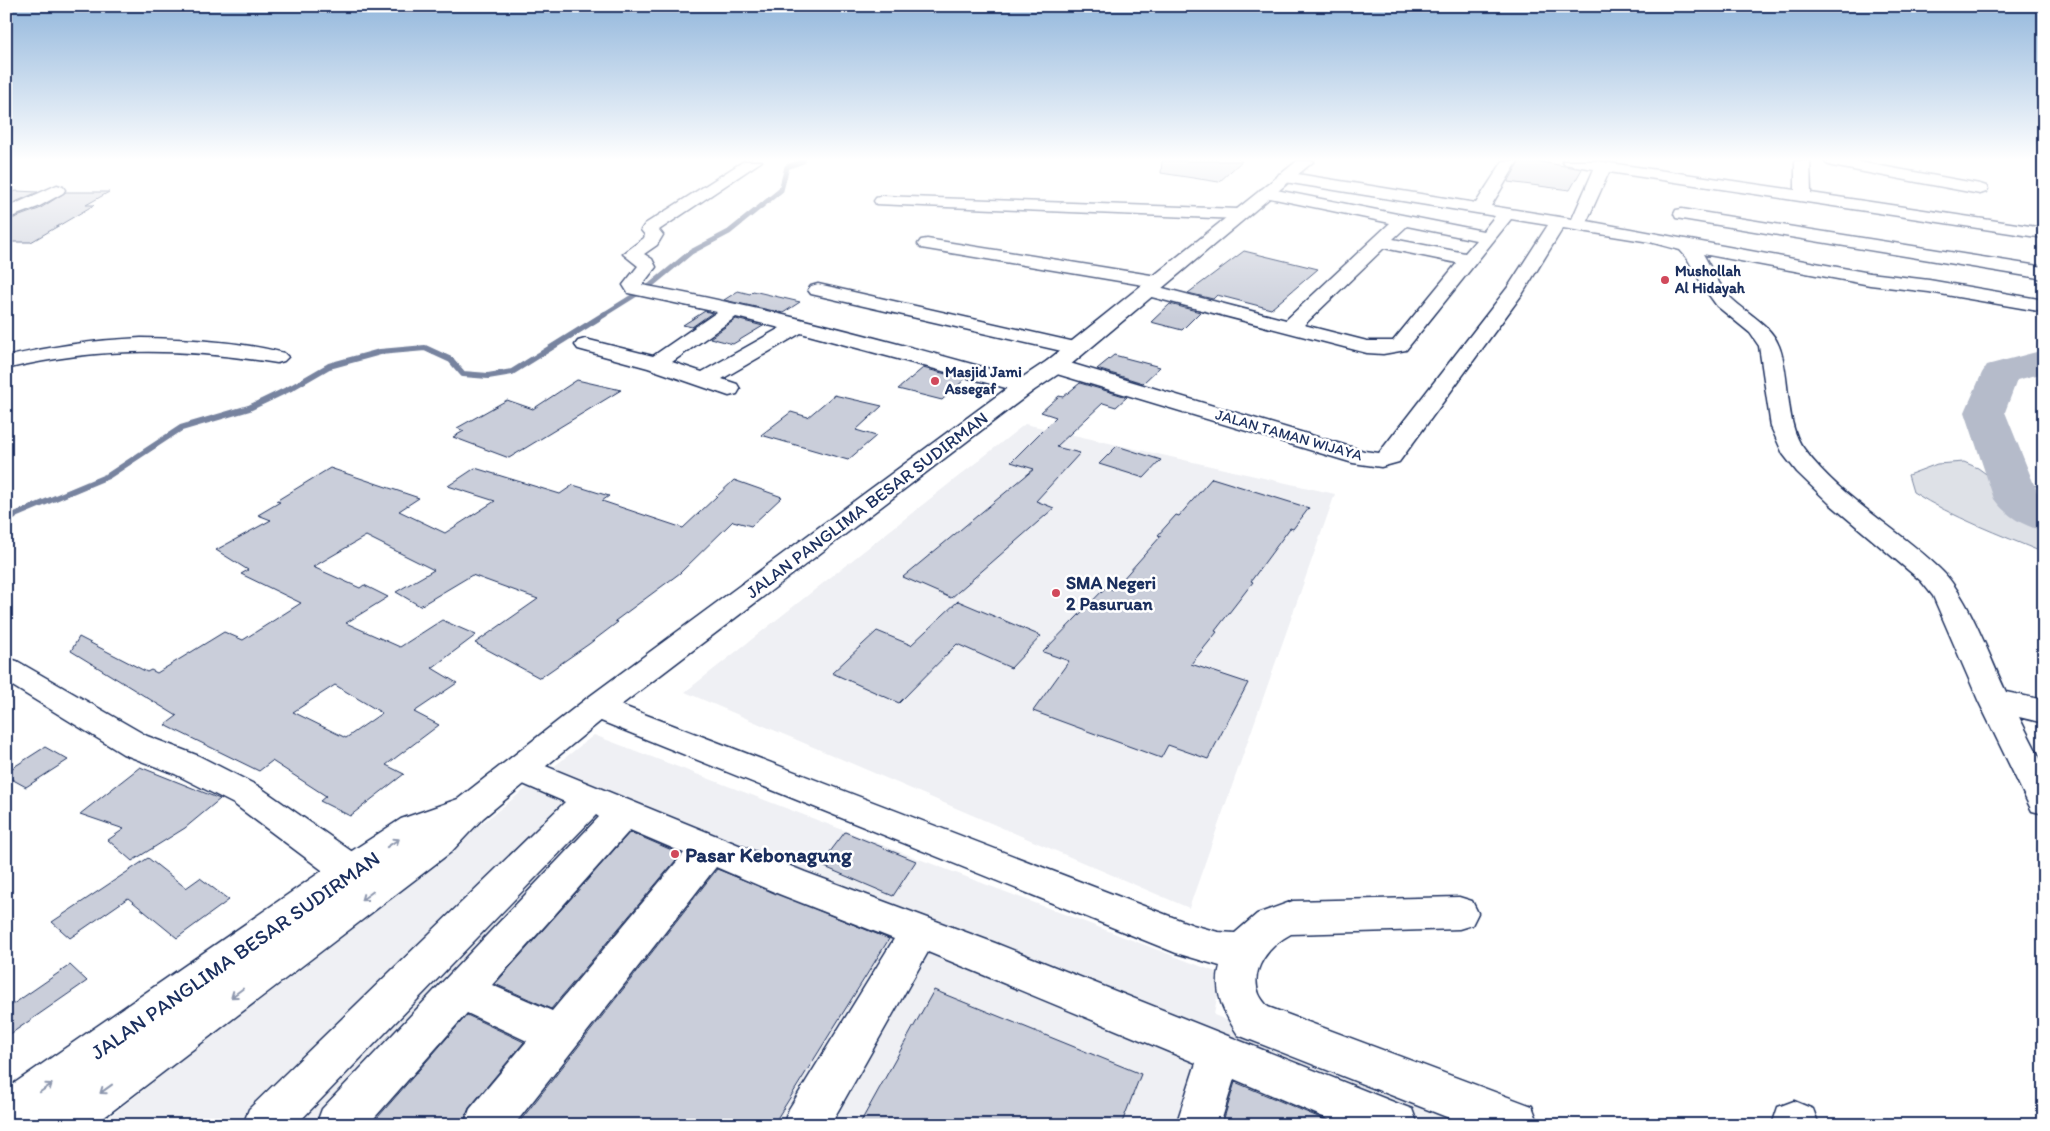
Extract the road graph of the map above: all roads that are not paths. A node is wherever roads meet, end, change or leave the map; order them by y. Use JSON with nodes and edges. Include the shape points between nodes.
{"nodes":[{"id":1,"x":673,"y":214,"type":"edge"},
{"id":2,"x":1232,"y":214,"type":"edge"},
{"id":3,"x":1238,"y":214,"type":"joint"},
{"id":4,"x":1376,"y":214,"type":"edge"},
{"id":5,"x":1506,"y":214,"type":"joint"},
{"id":6,"x":1574,"y":214,"type":"edge"},
{"id":7,"x":1682,"y":214,"type":"joint"},
{"id":8,"x":1919,"y":214,"type":"edge"},
{"id":9,"x":1404,"y":219,"type":"junction"},
{"id":10,"x":1568,"y":224,"type":"junction"},
{"id":11,"x":2044,"y":233,"type":"edge"},
{"id":12,"x":1489,"y":237,"type":"junction"},
{"id":13,"x":1380,"y":242,"type":"junction"},
{"id":14,"x":927,"y":244,"type":"dead end"},
{"id":15,"x":1678,"y":244,"type":"junction"},
{"id":16,"x":1470,"y":260,"type":"junction"},
{"id":17,"x":2044,"y":273,"type":"edge"},
{"id":18,"x":1152,"y":286,"type":"junction"},
{"id":19,"x":818,"y":290,"type":"dead end"},
{"id":20,"x":2044,"y":306,"type":"edge"},
{"id":21,"x":733,"y":310,"type":"junction"},
{"id":22,"x":1291,"y":326,"type":"junction"},
{"id":23,"x":796,"y":327,"type":"junction"},
{"id":24,"x":586,"y":345,"type":"dead end"},
{"id":25,"x":1075,"y":348,"type":"junction"},
{"id":26,"x":277,"y":357,"type":"dead end"},
{"id":27,"x":6,"y":363,"type":"edge"},
{"id":28,"x":656,"y":363,"type":"junction"},
{"id":29,"x":1055,"y":366,"type":"junction"},
{"id":30,"x":706,"y":379,"type":"junction"},
{"id":31,"x":1025,"y":386,"type":"junction"},
{"id":32,"x":729,"y":388,"type":"dead end"},
{"id":33,"x":6,"y":668,"type":"edge"},
{"id":34,"x":1994,"y":700,"type":"junction"},
{"id":35,"x":597,"y":707,"type":"junction"},
{"id":36,"x":2044,"y":712,"type":"edge"},
{"id":37,"x":520,"y":769,"type":"junction"},
{"id":38,"x":2044,"y":801,"type":"edge"},
{"id":39,"x":607,"y":806,"type":"junction"},
{"id":40,"x":471,"y":808,"type":"junction"},
{"id":41,"x":710,"y":848,"type":"junction"},
{"id":42,"x":351,"y":871,"type":"junction"},
{"id":43,"x":1459,"y":913,"type":"dead end"},
{"id":44,"x":919,"y":932,"type":"junction"},
{"id":45,"x":1244,"y":951,"type":"junction"},
{"id":46,"x":461,"y":991,"type":"junction"},
{"id":47,"x":558,"y":1034,"type":"junction"},
{"id":48,"x":1220,"y":1054,"type":"junction"},
{"id":49,"x":6,"y":1116,"type":"edge"},
{"id":50,"x":1519,"y":1124,"type":"edge"},
{"id":51,"x":57,"y":1125,"type":"edge"},
{"id":52,"x":265,"y":1125,"type":"edge"},
{"id":53,"x":338,"y":1125,"type":"edge"},
{"id":54,"x":486,"y":1125,"type":"edge"},
{"id":55,"x":804,"y":1125,"type":"edge"},
{"id":56,"x":1198,"y":1125,"type":"edge"},
{"id":57,"x":1396,"y":1125,"type":"edge"}],
"edges":[{"from":1,"to":21,"type":"street","via":[[651,228],[654,235],[651,241],[632,254],[647,267],[632,285],[642,291]]},
{"from":2,"to":3,"type":"street"},
{"from":3,"to":18,"type":"street","name":"JALAN PANGLIMA BESAR SUDIRMAN"},
{"from":4,"to":9,"type":"street"},
{"from":5,"to":10,"type":"street"},
{"from":5,"to":12,"type":"street"},
{"from":6,"to":10,"type":"street","name":"JALAN TAMAN WIJAYA"},
{"from":7,"to":15,"type":"street"},
{"from":7,"to":17,"type":"street"},
{"from":8,"to":11,"type":"street"},
{"from":9,"to":12,"type":"street"},
{"from":9,"to":13,"type":"street"},
{"from":10,"to":15,"type":"street"},
{"from":10,"to":29,"type":"street","name":"JALAN TAMAN WIJAYA","via":[[1390,457],[1381,460],[1362,458]]},
{"from":12,"to":16,"type":"street"},
{"from":13,"to":16,"type":"street"},
{"from":13,"to":22,"type":"street"},
{"from":14,"to":18,"type":"street"},
{"from":15,"to":20,"type":"street"},
{"from":15,"to":34,"type":"street","via":[[1695,256],[1724,302],[1757,329],[1769,346],[1791,449],[1839,499],[1931,575],[1946,593]]},
{"from":16,"to":22,"type":"street","via":[[1399,346],[1367,347]]},
{"from":18,"to":22,"type":"street"},
{"from":18,"to":25,"type":"street","name":"JALAN PANGLIMA BESAR SUDIRMAN"},
{"from":19,"to":25,"type":"street"},
{"from":21,"to":23,"type":"street"},
{"from":21,"to":28,"type":"street"},
{"from":23,"to":30,"type":"street"},
{"from":23,"to":31,"type":"street"},
{"from":24,"to":28,"type":"street"},
{"from":25,"to":29,"type":"street","name":"JALAN PANGLIMA BESAR SUDIRMAN"},
{"from":26,"to":27,"type":"street","via":[[193,346],[118,346],[46,354]]},
{"from":28,"to":30,"type":"street"},
{"from":29,"to":31,"type":"street","name":"JALAN PANGLIMA BESAR SUDIRMAN"},
{"from":30,"to":32,"type":"street"},
{"from":31,"to":35,"type":"street","name":"JALAN PANGLIMA BESAR SUDIRMAN"},
{"from":33,"to":42,"type":"street","via":[[135,745],[187,765],[246,795]]},
{"from":34,"to":36,"type":"street"},
{"from":34,"to":38,"type":"street"},
{"from":35,"to":37,"type":"street","name":"JALAN PANGLIMA BESAR SUDIRMAN"},
{"from":35,"to":45,"type":"street","via":[[1190,941],[1218,949]]},
{"from":37,"to":39,"type":"street"},
{"from":37,"to":40,"type":"street","name":"JALAN PANGLIMA BESAR SUDIRMAN"},
{"from":39,"to":41,"type":"street"},
{"from":39,"to":46,"type":"street"},
{"from":39,"to":52,"type":"street"},
{"from":42,"to":40,"type":"street","name":"JALAN PANGLIMA BESAR SUDIRMAN","one_way":true,"via":[[414,829]]},
{"from":40,"to":51,"type":"street","name":"JALAN PANGLIMA BESAR SUDIRMAN","one_way":true,"via":[[438,842],[390,879]]},
{"from":41,"to":44,"type":"street"},
{"from":41,"to":47,"type":"street"},
{"from":49,"to":42,"type":"street","name":"JALAN PANGLIMA BESAR SUDIRMAN","one_way":true},
{"from":43,"to":45,"type":"street","via":[[1293,917],[1275,922],[1261,931]]},
{"from":44,"to":48,"type":"street"},
{"from":44,"to":55,"type":"street"},
{"from":45,"to":50,"type":"street","via":[[1235,983],[1240,1003],[1253,1021]]},
{"from":46,"to":47,"type":"street"},
{"from":46,"to":53,"type":"street"},
{"from":47,"to":54,"type":"street"},
{"from":48,"to":56,"type":"street"},
{"from":48,"to":57,"type":"street"}]}
